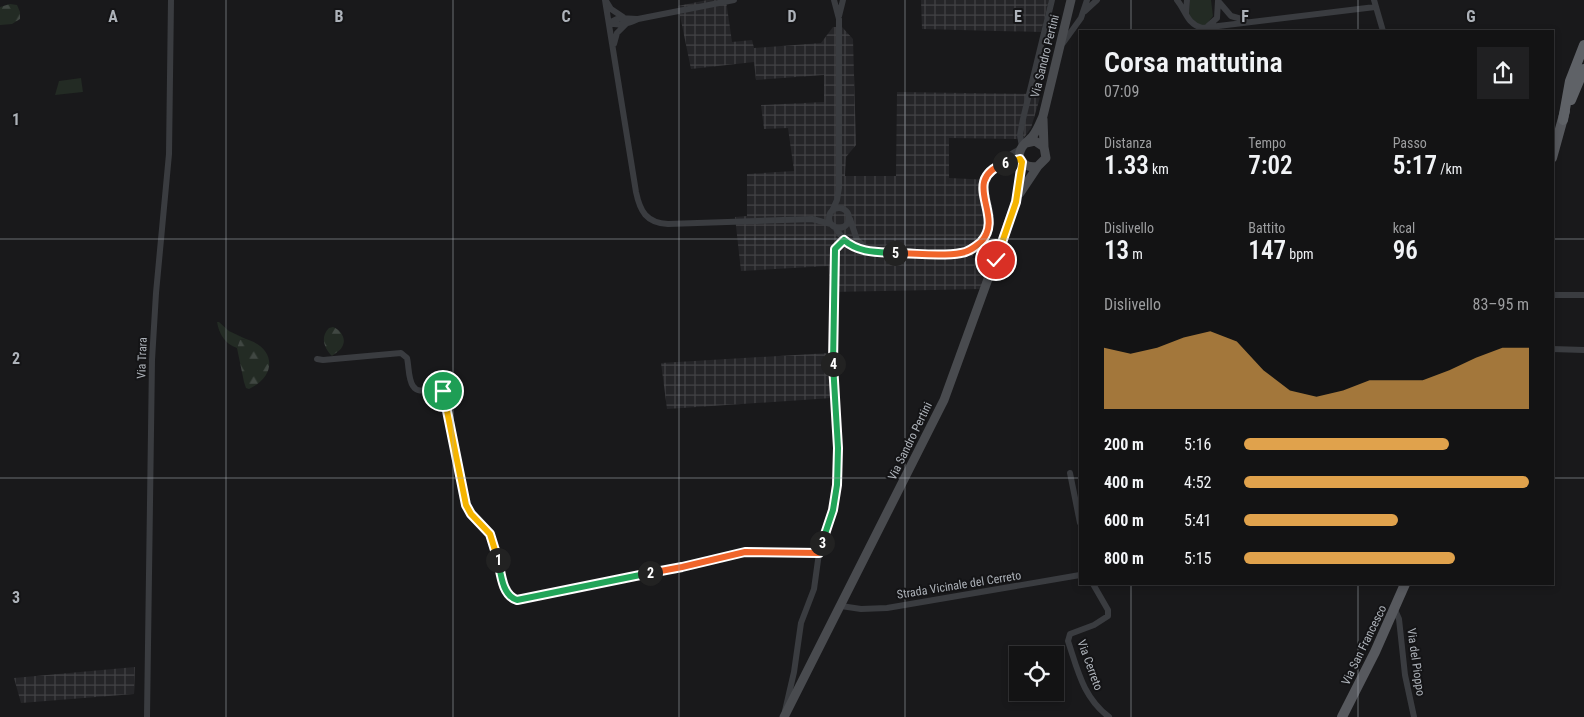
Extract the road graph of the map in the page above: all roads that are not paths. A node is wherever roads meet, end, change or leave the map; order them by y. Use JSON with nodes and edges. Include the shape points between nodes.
{"nodes":[{"id":1,"x":172,"y":0,"type":"edge"},
{"id":2,"x":606,"y":0,"type":"edge"},
{"id":3,"x":734,"y":0,"type":"edge"},
{"id":4,"x":835,"y":0,"type":"edge"},
{"id":5,"x":843,"y":0,"type":"edge"},
{"id":6,"x":1052,"y":0,"type":"edge"},
{"id":7,"x":1071,"y":0,"type":"edge"},
{"id":8,"x":1087,"y":0,"type":"edge"},
{"id":9,"x":1097,"y":0,"type":"edge"},
{"id":10,"x":1177,"y":0,"type":"edge"},
{"id":11,"x":1187,"y":0,"type":"edge"},
{"id":12,"x":1218,"y":1,"type":"edge"},
{"id":13,"x":1375,"y":3,"type":"edge"},
{"id":14,"x":1084,"y":12,"type":"junction"},
{"id":15,"x":1186,"y":15,"type":"junction"},
{"id":16,"x":839,"y":19,"type":"junction"},
{"id":17,"x":1253,"y":20,"type":"junction"},
{"id":18,"x":625,"y":21,"type":"junction"},
{"id":19,"x":609,"y":23,"type":"junction"},
{"id":20,"x":1205,"y":28,"type":"junction"},
{"id":21,"x":1383,"y":30,"type":"edge"},
{"id":22,"x":1584,"y":45,"type":"edge"},
{"id":23,"x":614,"y":51,"type":"junction"},
{"id":24,"x":1058,"y":53,"type":"junction"},
{"id":25,"x":1584,"y":59,"type":"edge"},
{"id":26,"x":1584,"y":69,"type":"edge"},
{"id":27,"x":1043,"y":116,"type":"junction"},
{"id":28,"x":1563,"y":120,"type":"junction"},
{"id":29,"x":1023,"y":146,"type":"junction"},
{"id":30,"x":1044,"y":147,"type":"junction"},
{"id":31,"x":1554,"y":151,"type":"edge"},
{"id":32,"x":1021,"y":161,"type":"junction"},
{"id":33,"x":1038,"y":166,"type":"junction"},
{"id":34,"x":993,"y":168,"type":"junction"},
{"id":35,"x":839,"y":188,"type":"junction"},
{"id":36,"x":1018,"y":197,"type":"junction"},
{"id":37,"x":845,"y":210,"type":"junction"},
{"id":38,"x":832,"y":212,"type":"junction"},
{"id":39,"x":812,"y":219,"type":"junction"},
{"id":40,"x":850,"y":219,"type":"junction"},
{"id":41,"x":832,"y":225,"type":"junction"},
{"id":42,"x":844,"y":240,"type":"junction"},
{"id":43,"x":876,"y":252,"type":"junction"},
{"id":44,"x":1554,"y":294,"type":"edge"},
{"id":45,"x":1584,"y":295,"type":"edge"},
{"id":46,"x":1554,"y":349,"type":"edge"},
{"id":47,"x":1584,"y":350,"type":"edge"},
{"id":48,"x":317,"y":359,"type":"dead end"},
{"id":49,"x":1070,"y":473,"type":"dead end"},
{"id":50,"x":1079,"y":518,"type":"edge"},
{"id":51,"x":819,"y":553,"type":"junction"},
{"id":52,"x":1079,"y":575,"type":"edge"},
{"id":53,"x":1094,"y":585,"type":"edge"},
{"id":54,"x":1406,"y":585,"type":"edge"},
{"id":55,"x":841,"y":606,"type":"junction"},
{"id":56,"x":1395,"y":610,"type":"junction"},
{"id":57,"x":147,"y":717,"type":"edge"},
{"id":58,"x":784,"y":717,"type":"edge"},
{"id":59,"x":1109,"y":717,"type":"edge"},
{"id":60,"x":1342,"y":717,"type":"edge"},
{"id":61,"x":1414,"y":717,"type":"edge"}],
"edges":[{"from":1,"to":57,"type":"street","name":"Via Trara","via":[[169,154],[152,360]]},
{"from":2,"to":18,"type":"street"},
{"from":2,"to":19,"type":"street"},
{"from":3,"to":18,"type":"street"},
{"from":4,"to":5,"type":"street"},
{"from":4,"to":16,"type":"street"},
{"from":5,"to":16,"type":"street"},
{"from":6,"to":29,"type":"street","via":[[1023,119],[1020,135]]},
{"from":7,"to":24,"type":"main road","name":"Via Sandro Pertini"},
{"from":8,"to":14,"type":"street"},
{"from":9,"to":14,"type":"street"},
{"from":10,"to":15,"type":"street"},
{"from":11,"to":15,"type":"street"},
{"from":12,"to":17,"type":"street","via":[[1232,16]]},
{"from":12,"to":20,"type":"street","via":[[1216,20]]},
{"from":13,"to":17,"type":"street"},
{"from":13,"to":21,"type":"street"},
{"from":14,"to":24,"type":"street"},
{"from":15,"to":20,"type":"street","via":[[1194,25]]},
{"from":16,"to":35,"type":"street"},
{"from":17,"to":20,"type":"street"},
{"from":18,"to":19,"type":"street","via":[[620,25]]},
{"from":18,"to":23,"type":"street","via":[[617,33]]},
{"from":19,"to":23,"type":"street"},
{"from":22,"to":28,"type":"highway","via":[[1570,81]]},
{"from":23,"to":39,"type":"street","via":[[637,196],[647,217],[668,224]]},
{"from":24,"to":27,"type":"main road","name":"Via Sandro Pertini"},
{"from":25,"to":28,"type":"main road"},
{"from":26,"to":28,"type":"highway"},
{"from":27,"to":29,"type":"main road","name":"Via Sandro Pertini"},
{"from":27,"to":30,"type":"main road"},
{"from":28,"to":31,"type":"main road"},
{"from":29,"to":30,"type":"main road","via":[[1036,141]]},
{"from":29,"to":32,"type":"main road","name":"Via Sandro Pertini","via":[[1019,154]]},
{"from":29,"to":34,"type":"street"},
{"from":30,"to":33,"type":"main road","via":[[1046,158]]},
{"from":32,"to":33,"type":"main road","via":[[1030,167]]},
{"from":32,"to":34,"type":"street"},
{"from":32,"to":36,"type":"main road","name":"Via Sandro Pertini"},
{"from":33,"to":36,"type":"main road"},
{"from":34,"to":43,"type":"street","via":[[982,191],[989,215],[988,228],[971,250],[950,254]]},
{"from":35,"to":37,"type":"street"},
{"from":35,"to":38,"type":"street"},
{"from":36,"to":55,"type":"main road","name":"Via Sandro Pertini","via":[[944,400]]},
{"from":37,"to":38,"type":"street","via":[[838,208]]},
{"from":37,"to":40,"type":"street"},
{"from":38,"to":39,"type":"street"},
{"from":38,"to":41,"type":"street"},
{"from":39,"to":41,"type":"street"},
{"from":40,"to":41,"type":"street","via":[[844,227]]},
{"from":40,"to":43,"type":"street","via":[[857,240]]},
{"from":41,"to":42,"type":"street"},
{"from":42,"to":43,"type":"street","via":[[859,249]]},
{"from":42,"to":51,"type":"street","via":[[834,254],[832,351],[837,485],[833,510]]},
{"from":44,"to":45,"type":"street"},
{"from":46,"to":47,"type":"street"},
{"from":48,"to":51,"type":"street","via":[[403,354],[407,358],[414,388],[443,391],[466,505],[491,536],[506,592],[514,598],[682,567],[740,552]]},
{"from":49,"to":50,"type":"street"},
{"from":51,"to":58,"type":"street","via":[[815,586],[800,626]]},
{"from":52,"to":55,"type":"street","name":"Strada Vicinale del Cerreto","via":[[899,606],[865,609]]},
{"from":53,"to":59,"type":"street","name":"Via Cerreto","via":[[1108,610],[1108,616],[1070,634],[1068,641],[1088,696]]},
{"from":54,"to":56,"type":"main road","name":"Via San Francesco"},
{"from":55,"to":58,"type":"main road","name":"Via Sandro Pertini"},
{"from":56,"to":60,"type":"main road","name":"Via San Francesco"},
{"from":56,"to":61,"type":"street","name":"Via del Pioppo"}]}
